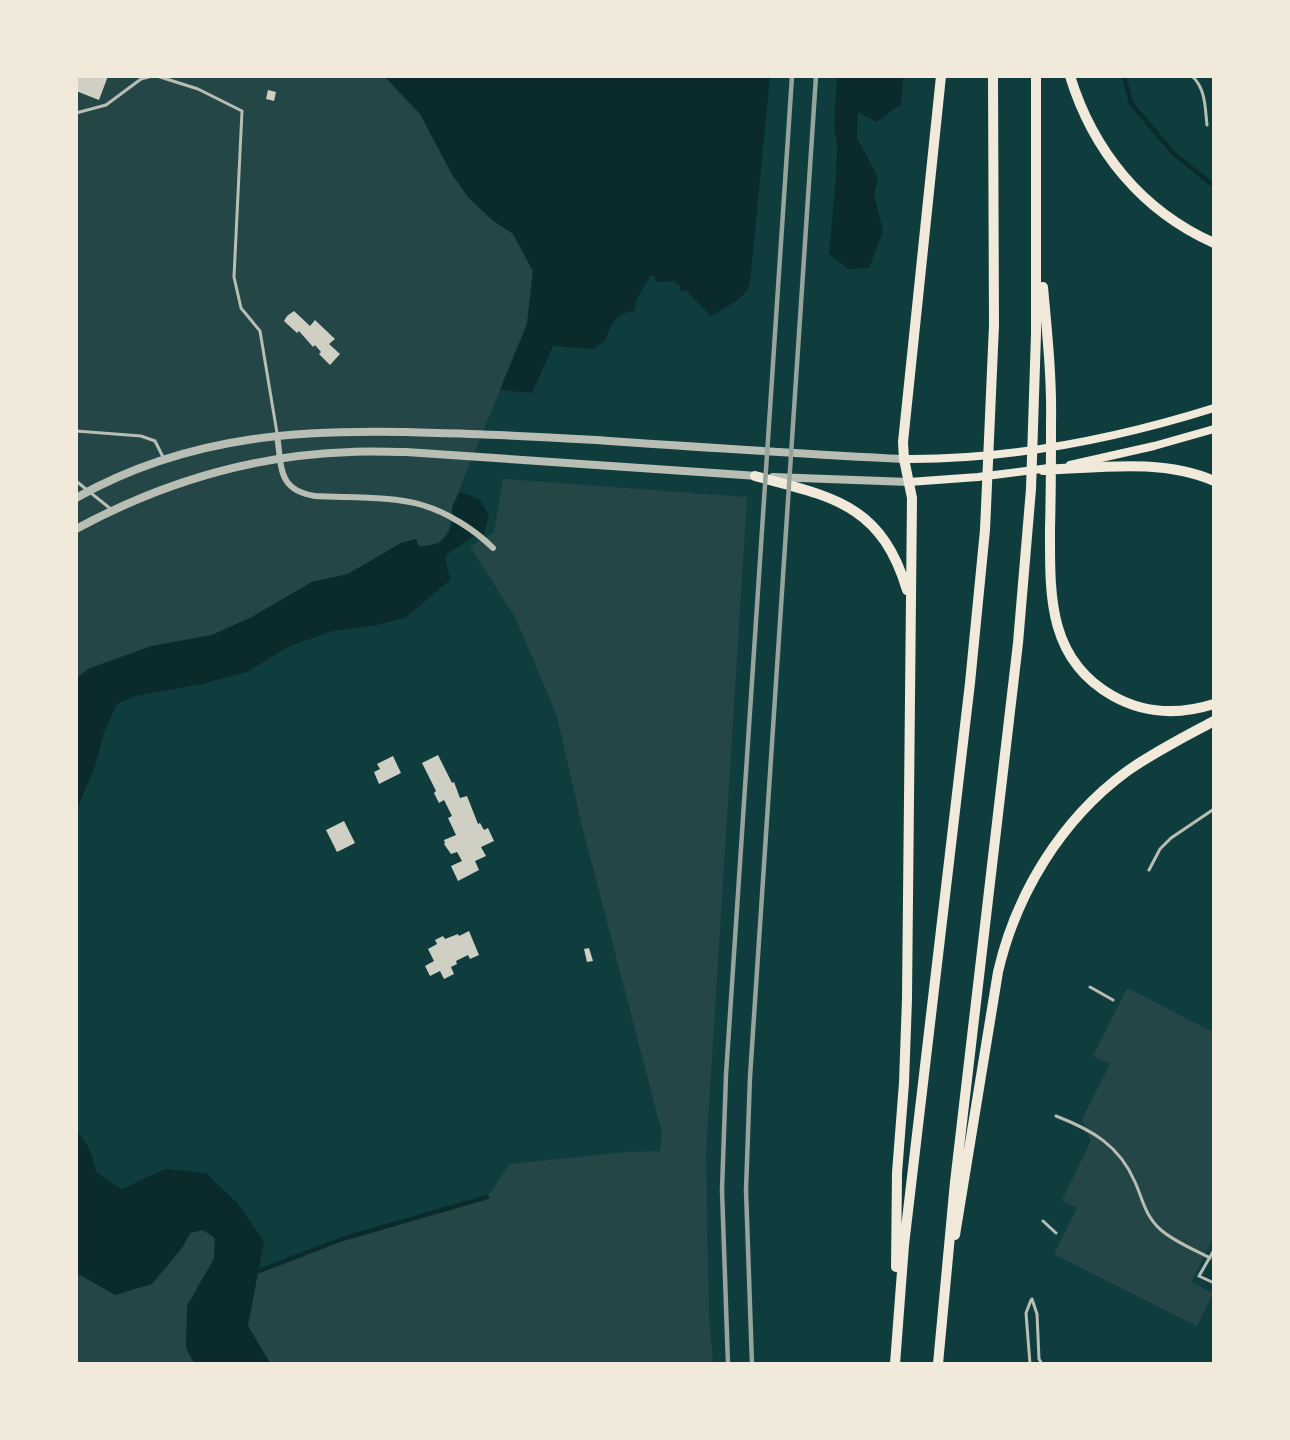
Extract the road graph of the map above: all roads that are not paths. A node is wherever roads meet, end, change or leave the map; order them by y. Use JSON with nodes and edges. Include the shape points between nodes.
{"nodes":[{"id":1,"x":154,"y":76,"type":"edge"},
{"id":2,"x":941,"y":76,"type":"edge"},
{"id":3,"x":993,"y":76,"type":"edge"},
{"id":4,"x":1036,"y":76,"type":"edge"},
{"id":5,"x":1070,"y":76,"type":"edge"},
{"id":6,"x":1192,"y":76,"type":"edge"},
{"id":7,"x":76,"y":113,"type":"edge"},
{"id":8,"x":1207,"y":124,"type":"dead end"},
{"id":9,"x":1037,"y":230,"type":"junction"},
{"id":10,"x":1214,"y":243,"type":"edge"},
{"id":11,"x":1214,"y":408,"type":"edge"},
{"id":12,"x":1214,"y":429,"type":"edge"},
{"id":13,"x":76,"y":430,"type":"edge"},
{"id":14,"x":277,"y":435,"type":"junction"},
{"id":15,"x":164,"y":459,"type":"junction"},
{"id":16,"x":280,"y":459,"type":"junction"},
{"id":17,"x":904,"y":459,"type":"junction"},
{"id":18,"x":1074,"y":466,"type":"junction"},
{"id":19,"x":1043,"y":470,"type":"joint"},
{"id":20,"x":755,"y":476,"type":"joint"},
{"id":21,"x":76,"y":481,"type":"edge"},
{"id":22,"x":1214,"y":481,"type":"edge"},
{"id":23,"x":909,"y":482,"type":"junction"},
{"id":24,"x":799,"y":483,"type":"junction"},
{"id":25,"x":88,"y":491,"type":"junction"},
{"id":26,"x":76,"y":498,"type":"edge"},
{"id":27,"x":112,"y":510,"type":"junction"},
{"id":28,"x":76,"y":529,"type":"edge"},
{"id":29,"x":493,"y":548,"type":"dead end"},
{"id":30,"x":910,"y":600,"type":"junction"},
{"id":31,"x":1214,"y":704,"type":"edge"},
{"id":32,"x":1214,"y":721,"type":"edge"},
{"id":33,"x":1214,"y":809,"type":"edge"},
{"id":34,"x":1149,"y":870,"type":"dead end"},
{"id":35,"x":1090,"y":987,"type":"dead end"},
{"id":36,"x":1113,"y":1000,"type":"dead end"},
{"id":37,"x":1056,"y":1116,"type":"dead end"},
{"id":38,"x":1042,"y":1221,"type":"dead end"},
{"id":39,"x":1056,"y":1233,"type":"dead end"},
{"id":40,"x":1214,"y":1250,"type":"edge"},
{"id":41,"x":1210,"y":1257,"type":"junction"},
{"id":42,"x":1214,"y":1283,"type":"edge"},
{"id":43,"x":939,"y":1336,"type":"junction"},
{"id":44,"x":896,"y":1348,"type":"junction"},
{"id":45,"x":895,"y":1364,"type":"edge"},
{"id":46,"x":938,"y":1364,"type":"edge"},
{"id":47,"x":1030,"y":1364,"type":"edge"},
{"id":48,"x":1042,"y":1364,"type":"edge"}],
"edges":[{"from":1,"to":7,"type":"lane","via":[[141,79],[106,105]]},
{"from":1,"to":14,"type":"lane","via":[[198,89],[242,111],[234,277],[241,308],[260,331]]},
{"from":2,"to":17,"type":"highway"},
{"from":3,"to":44,"type":"highway","via":[[994,325],[984,540],[905,1235]]},
{"from":4,"to":9,"type":"highway"},
{"from":5,"to":10,"type":"highway","via":[[1095,137],[1121,174],[1168,218]]},
{"from":6,"to":8,"type":"lane","via":[[1204,98]]},
{"from":9,"to":31,"type":"highway","via":[[1050,375],[1050,583],[1060,635],[1089,680],[1120,700],[1172,712]]},
{"from":9,"to":43,"type":"highway","via":[[1034,436],[1023,592]]},
{"from":11,"to":17,"type":"main road","via":[[1077,444],[945,460]]},
{"from":12,"to":18,"type":"main road"},
{"from":13,"to":15,"type":"lane","via":[[141,436],[155,441]]},
{"from":14,"to":15,"type":"street","via":[[220,443]]},
{"from":14,"to":16,"type":"street"},
{"from":14,"to":17,"type":"street","via":[[339,431],[537,436]]},
{"from":15,"to":25,"type":"street"},
{"from":16,"to":20,"type":"street","via":[[351,452],[406,452]]},
{"from":16,"to":27,"type":"street","via":[[184,481]]},
{"from":16,"to":29,"type":"street","via":[[285,481],[297,492],[420,504],[450,517]]},
{"from":17,"to":23,"type":"highway"},
{"from":18,"to":19,"type":"highway"},
{"from":18,"to":22,"type":"highway","via":[[1162,469]]},
{"from":19,"to":23,"type":"main road"},
{"from":20,"to":24,"type":"highway"},
{"from":21,"to":25,"type":"lane"},
{"from":23,"to":24,"type":"street"},
{"from":23,"to":30,"type":"highway"},
{"from":24,"to":30,"type":"highway","via":[[846,504],[878,530],[894,554]]},
{"from":25,"to":26,"type":"street"},
{"from":25,"to":27,"type":"lane"},
{"from":27,"to":28,"type":"street"},
{"from":30,"to":44,"type":"highway","via":[[906,1010],[897,1173]]},
{"from":32,"to":43,"type":"highway","via":[[1153,754],[1096,797],[1034,877],[1016,914],[998,972]]},
{"from":33,"to":34,"type":"lane","via":[[1170,838]]},
{"from":35,"to":36,"type":"lane"},
{"from":37,"to":41,"type":"lane","via":[[1080,1125],[1110,1144],[1125,1162],[1144,1209],[1160,1230]]},
{"from":38,"to":39,"type":"lane"},
{"from":40,"to":41,"type":"lane"},
{"from":41,"to":42,"type":"lane","via":[[1199,1276]]},
{"from":43,"to":46,"type":"highway"},
{"from":44,"to":45,"type":"highway"},
{"from":47,"to":48,"type":"lane","via":[[1026,1313],[1032,1299]]}]}
